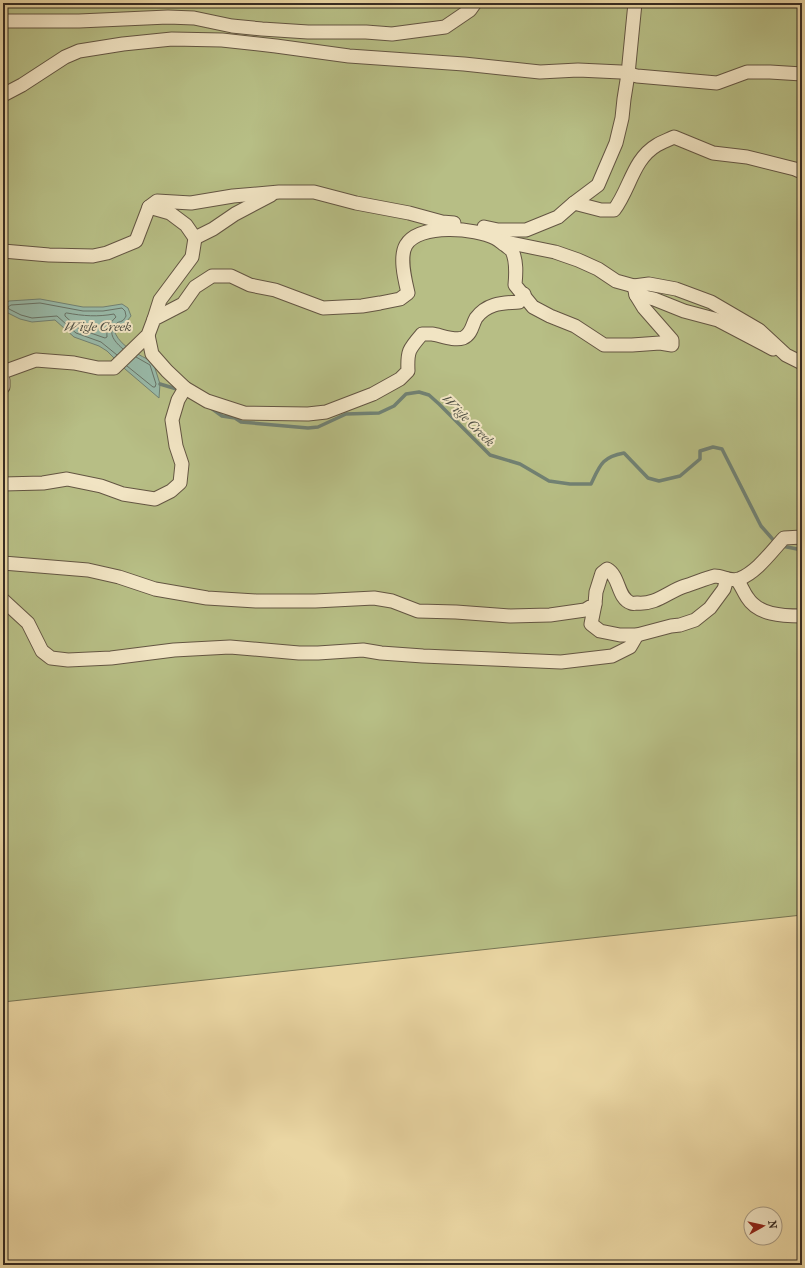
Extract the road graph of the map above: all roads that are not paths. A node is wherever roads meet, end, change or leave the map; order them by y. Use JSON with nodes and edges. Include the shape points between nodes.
{"nodes":[{"id":1,"x":475,"y":3,"type":"edge"},
{"id":2,"x":635,"y":3,"type":"edge"},
{"id":3,"x":3,"y":21,"type":"edge"},
{"id":4,"x":628,"y":74,"type":"junction"},
{"id":5,"x":802,"y":74,"type":"edge"},
{"id":6,"x":3,"y":95,"type":"edge"},
{"id":7,"x":802,"y":172,"type":"edge"},
{"id":8,"x":279,"y":192,"type":"junction"},
{"id":9,"x":574,"y":203,"type":"junction"},
{"id":10,"x":149,"y":207,"type":"junction"},
{"id":11,"x":194,"y":238,"type":"junction"},
{"id":12,"x":495,"y":238,"type":"junction"},
{"id":13,"x":3,"y":251,"type":"edge"},
{"id":14,"x":635,"y":290,"type":"junction"},
{"id":15,"x":524,"y":294,"type":"junction"},
{"id":16,"x":154,"y":319,"type":"junction"},
{"id":17,"x":148,"y":335,"type":"junction"},
{"id":18,"x":786,"y":355,"type":"junction"},
{"id":19,"x":802,"y":363,"type":"edge"},
{"id":20,"x":3,"y":372,"type":"edge"},
{"id":21,"x":3,"y":380,"type":"edge"},
{"id":22,"x":3,"y":387,"type":"edge"},
{"id":23,"x":185,"y":388,"type":"junction"},
{"id":24,"x":3,"y":484,"type":"edge"},
{"id":25,"x":802,"y":537,"type":"edge"},
{"id":26,"x":3,"y":563,"type":"edge"},
{"id":27,"x":732,"y":579,"type":"junction"},
{"id":28,"x":3,"y":600,"type":"edge"},
{"id":29,"x":595,"y":604,"type":"junction"},
{"id":30,"x":802,"y":616,"type":"edge"},
{"id":31,"x":637,"y":635,"type":"junction"}],
"edges":[{"from":1,"to":3,"type":"lane","via":[[470,10],[445,27],[392,34],[262,30],[194,18],[168,17]]},
{"from":2,"to":4,"type":"lane"},
{"from":4,"to":5,"type":"lane","via":[[717,83],[747,72]]},
{"from":4,"to":6,"type":"lane","via":[[578,70],[540,72],[349,56],[222,40],[172,39],[80,51],[65,56]]},
{"from":4,"to":9,"type":"lane","via":[[618,137],[608,162],[598,185]]},
{"from":7,"to":9,"type":"lane","via":[[747,157],[713,153],[674,137],[657,144],[647,152],[614,210],[601,210]]},
{"from":8,"to":9,"type":"lane","via":[[314,192],[442,222],[471,224],[498,230],[526,230],[558,216]]},
{"from":8,"to":10,"type":"lane","via":[[191,203],[157,201]]},
{"from":8,"to":11,"type":"lane"},
{"from":10,"to":11,"type":"lane","via":[[170,213],[186,226]]},
{"from":10,"to":13,"type":"lane","via":[[136,241],[107,253],[94,256]]},
{"from":11,"to":16,"type":"lane","via":[[192,257],[160,300]]},
{"from":12,"to":14,"type":"lane","via":[[573,258],[598,268]]},
{"from":12,"to":15,"type":"lane","via":[[512,250],[516,268],[515,285]]},
{"from":12,"to":16,"type":"lane","via":[[472,231],[442,229],[417,235],[406,245],[403,258],[408,293],[400,299],[362,306],[323,308],[274,290],[250,285],[231,276],[212,276],[195,287],[183,304]]},
{"from":14,"to":15,"type":"lane","via":[[644,308],[672,340],[672,345],[604,345],[574,326],[533,307]]},
{"from":14,"to":18,"type":"lane","via":[[684,311],[718,320]]},
{"from":14,"to":18,"type":"lane","via":[[649,284],[676,289],[711,302],[759,330]]},
{"from":15,"to":23,"type":"lane","via":[[519,302],[487,307],[476,318],[470,332],[462,338],[422,334],[411,348],[407,359],[408,371],[400,379],[373,394],[326,412],[244,413],[206,401]]},
{"from":16,"to":17,"type":"lane"},
{"from":17,"to":20,"type":"lane","via":[[114,368],[36,360]]},
{"from":17,"to":23,"type":"lane","via":[[152,354]]},
{"from":18,"to":19,"type":"lane"},
{"from":21,"to":22,"type":"lane"},
{"from":23,"to":24,"type":"lane","via":[[172,420],[182,464],[180,483],[172,491],[155,499],[123,494],[101,486],[67,479],[43,483]]},
{"from":25,"to":27,"type":"lane","via":[[784,538],[758,566],[749,573]]},
{"from":26,"to":29,"type":"lane","via":[[88,570],[155,589],[207,598],[256,601],[374,598],[418,612],[510,616],[550,615],[585,610]]},
{"from":27,"to":29,"type":"lane","via":[[715,576],[642,604],[631,603],[623,596],[612,572],[607,569],[602,573]]},
{"from":27,"to":30,"type":"lane","via":[[755,606],[764,611]]},
{"from":27,"to":31,"type":"lane","via":[[710,608],[695,620]]},
{"from":28,"to":31,"type":"lane","via":[[28,623],[42,651],[51,658],[68,660],[230,647],[299,653],[363,650],[423,656],[561,662],[612,656],[630,646]]},
{"from":29,"to":31,"type":"lane","via":[[591,624],[600,630],[620,635]]}]}
